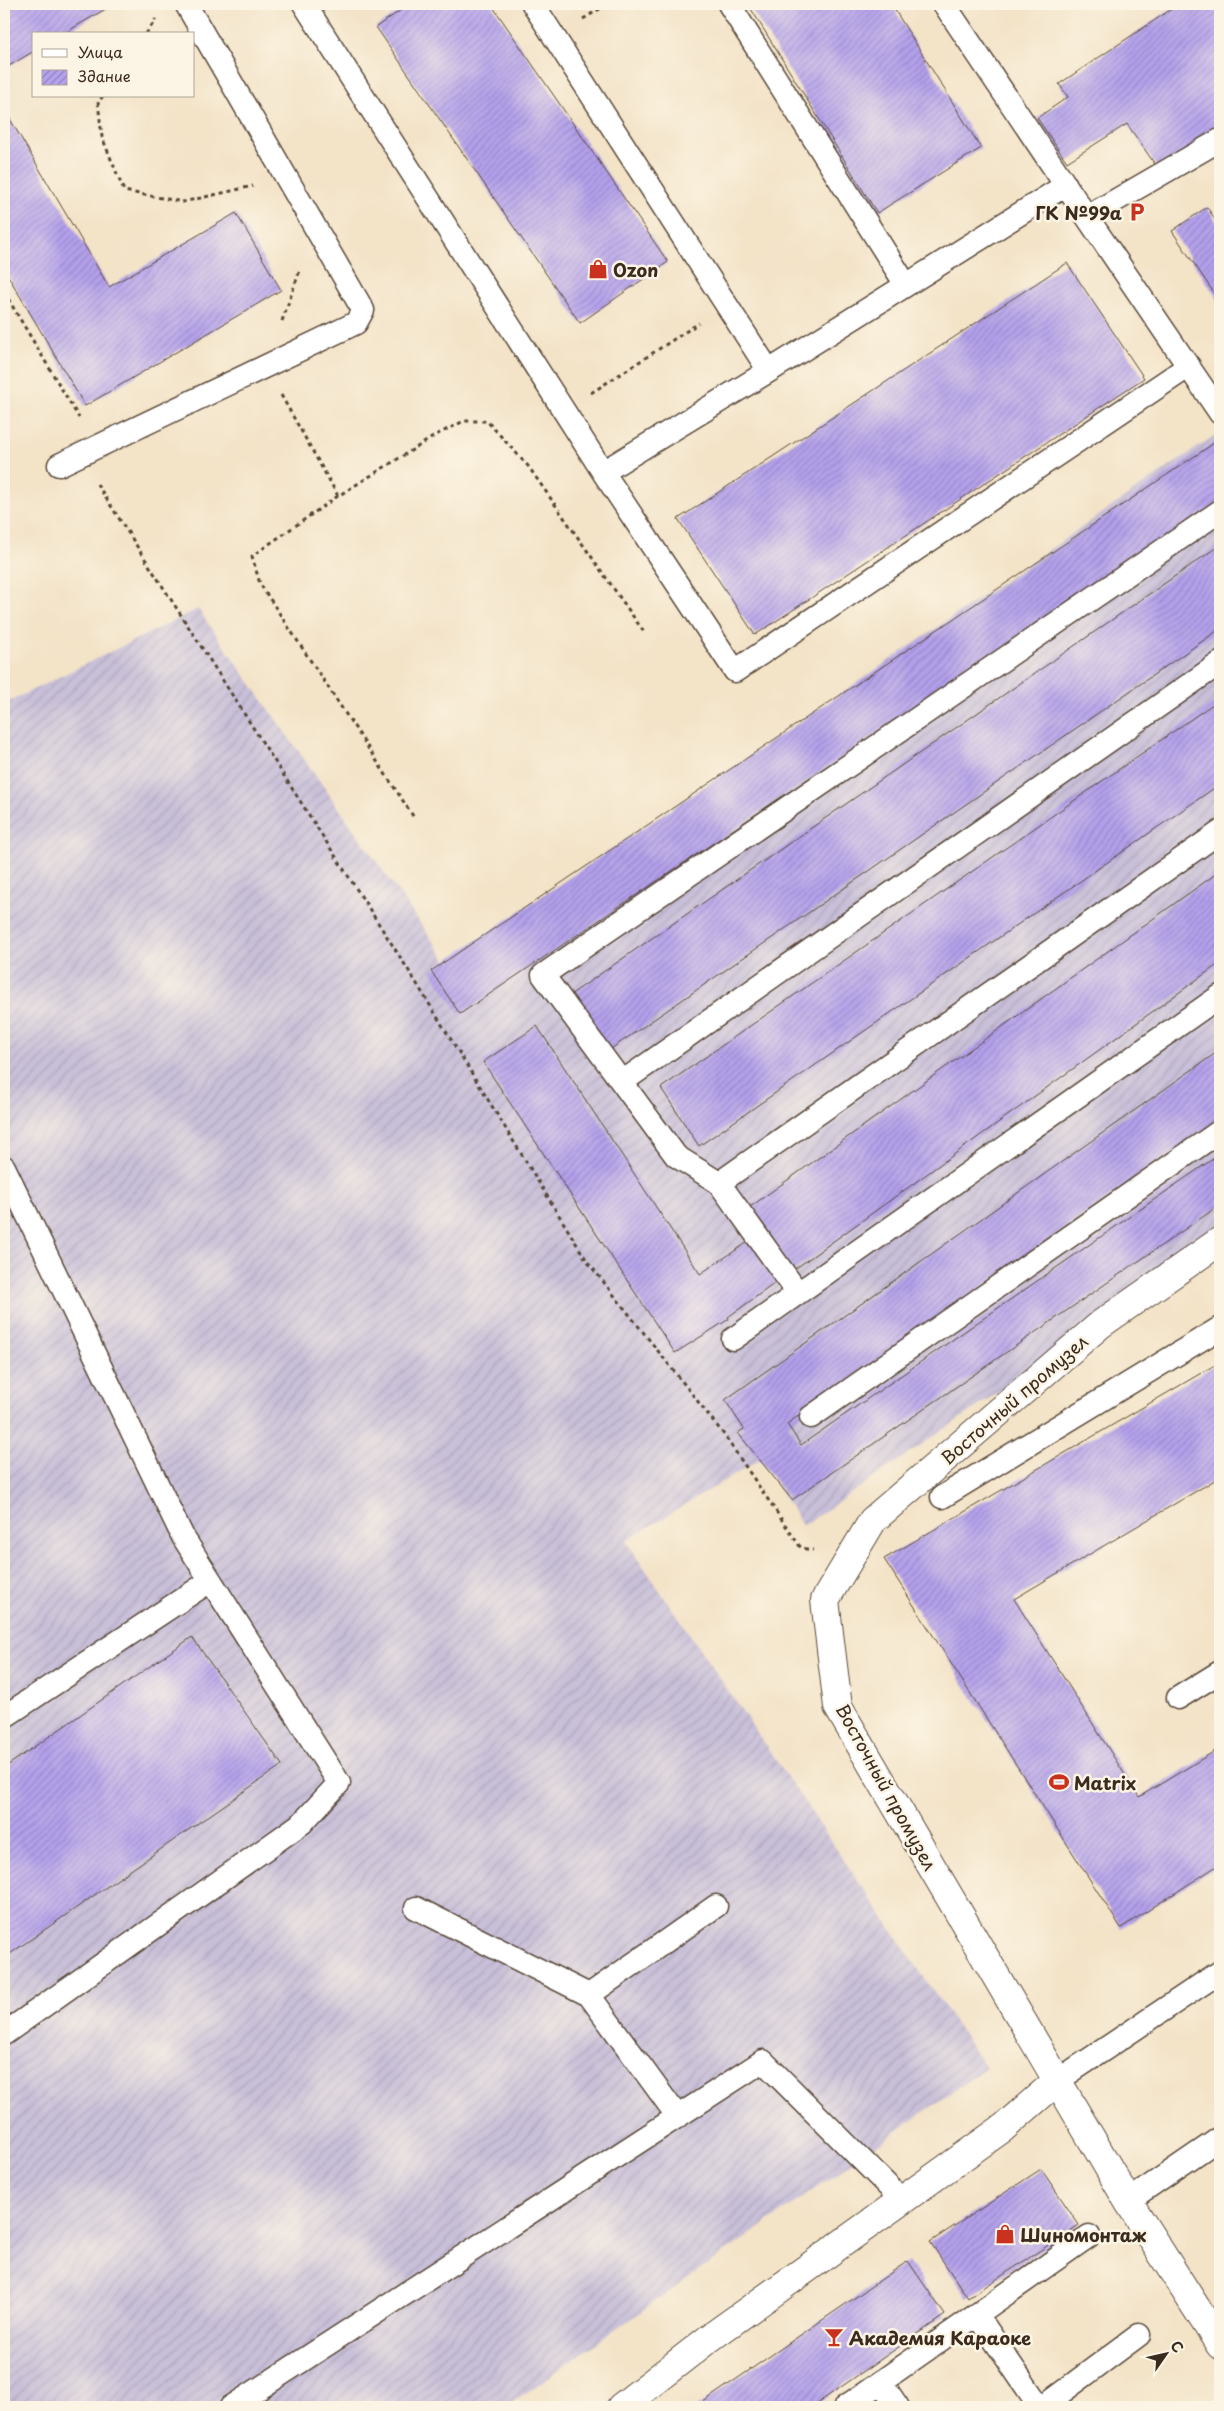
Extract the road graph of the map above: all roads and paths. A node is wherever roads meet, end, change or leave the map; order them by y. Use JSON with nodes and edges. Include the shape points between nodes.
{"nodes":[{"id":1,"x":186,"y":4,"type":"edge"},
{"id":2,"x":304,"y":4,"type":"edge"},
{"id":3,"x":533,"y":4,"type":"edge"},
{"id":4,"x":729,"y":4,"type":"edge"},
{"id":5,"x":944,"y":4,"type":"edge"},
{"id":6,"x":101,"y":98,"type":"edge"},
{"id":7,"x":1218,"y":146,"type":"edge"},
{"id":8,"x":287,"y":178,"type":"junction"},
{"id":9,"x":1066,"y":185,"type":"junction"},
{"id":10,"x":1087,"y":217,"type":"junction"},
{"id":11,"x":316,"y":227,"type":"junction"},
{"id":12,"x":906,"y":285,"type":"junction"},
{"id":13,"x":4,"y":292,"type":"edge"},
{"id":14,"x":727,"y":305,"type":"junction"},
{"id":15,"x":1189,"y":366,"type":"junction"},
{"id":16,"x":265,"y":367,"type":"junction"},
{"id":17,"x":770,"y":371,"type":"junction"},
{"id":18,"x":564,"y":410,"type":"junction"},
{"id":19,"x":1220,"y":412,"type":"edge"},
{"id":20,"x":88,"y":452,"type":"junction"},
{"id":21,"x":59,"y":465,"type":"dead end"},
{"id":22,"x":603,"y":472,"type":"junction"},
{"id":23,"x":338,"y":496,"type":"junction"},
{"id":24,"x":1220,"y":511,"type":"edge"},
{"id":25,"x":644,"y":632,"type":"dead end"},
{"id":26,"x":1220,"y":663,"type":"edge"},
{"id":27,"x":415,"y":819,"type":"dead end"},
{"id":28,"x":1220,"y":832,"type":"edge"},
{"id":29,"x":1220,"y":996,"type":"edge"},
{"id":30,"x":622,"y":1082,"type":"junction"},
{"id":31,"x":1220,"y":1131,"type":"edge"},
{"id":32,"x":4,"y":1167,"type":"edge"},
{"id":33,"x":720,"y":1183,"type":"junction"},
{"id":34,"x":1220,"y":1241,"type":"edge"},
{"id":35,"x":798,"y":1293,"type":"junction"},
{"id":36,"x":1220,"y":1328,"type":"edge"},
{"id":37,"x":733,"y":1338,"type":"dead end"},
{"id":38,"x":811,"y":1417,"type":"dead end"},
{"id":39,"x":927,"y":1474,"type":"junction"},
{"id":40,"x":851,"y":1556,"type":"junction"},
{"id":41,"x":210,"y":1581,"type":"junction"},
{"id":42,"x":1220,"y":1672,"type":"edge"},
{"id":43,"x":1178,"y":1698,"type":"dead end"},
{"id":44,"x":4,"y":1717,"type":"edge"},
{"id":45,"x":716,"y":1906,"type":"dead end"},
{"id":46,"x":416,"y":1908,"type":"dead end"},
{"id":47,"x":1220,"y":1972,"type":"edge"},
{"id":48,"x":588,"y":1995,"type":"junction"},
{"id":49,"x":4,"y":2034,"type":"edge"},
{"id":50,"x":1056,"y":2081,"type":"junction"},
{"id":51,"x":678,"y":2117,"type":"junction"},
{"id":52,"x":1220,"y":2138,"type":"edge"},
{"id":53,"x":902,"y":2199,"type":"junction"},
{"id":54,"x":1128,"y":2201,"type":"junction"},
{"id":55,"x":1089,"y":2236,"type":"dead end"},
{"id":56,"x":977,"y":2315,"type":"junction"},
{"id":57,"x":1139,"y":2335,"type":"dead end"},
{"id":58,"x":1220,"y":2346,"type":"edge"},
{"id":59,"x":881,"y":2382,"type":"junction"},
{"id":60,"x":231,"y":2407,"type":"edge"},
{"id":61,"x":621,"y":2407,"type":"edge"},
{"id":62,"x":845,"y":2407,"type":"edge"},
{"id":63,"x":898,"y":2407,"type":"edge"},
{"id":64,"x":1041,"y":2407,"type":"edge"}],
"edges":[{"from":1,"to":8,"type":"lane"},
{"from":2,"to":18,"type":"lane"},
{"from":3,"to":14,"type":"lane"},
{"from":4,"to":12,"type":"lane"},
{"from":5,"to":9,"type":"lane"},
{"from":6,"to":8,"type":"path","via":[[98,102],[102,137],[124,191],[183,202]]},
{"from":7,"to":10,"type":"lane"},
{"from":8,"to":11,"type":"lane"},
{"from":9,"to":10,"type":"lane"},
{"from":9,"to":12,"type":"lane"},
{"from":10,"to":15,"type":"lane"},
{"from":11,"to":16,"type":"path"},
{"from":11,"to":16,"type":"lane","via":[[363,310],[356,323]]},
{"from":12,"to":17,"type":"lane"},
{"from":13,"to":20,"type":"path"},
{"from":14,"to":17,"type":"lane"},
{"from":14,"to":18,"type":"path"},
{"from":15,"to":19,"type":"lane"},
{"from":15,"to":22,"type":"lane","via":[[735,671]]},
{"from":16,"to":20,"type":"lane"},
{"from":16,"to":23,"type":"path"},
{"from":17,"to":22,"type":"lane"},
{"from":18,"to":22,"type":"lane"},
{"from":20,"to":21,"type":"lane"},
{"from":20,"to":40,"type":"path","via":[[587,1262],[722,1432],[800,1548]]},
{"from":23,"to":25,"type":"path","via":[[464,420],[487,421],[528,466]]},
{"from":23,"to":27,"type":"path","via":[[252,556],[260,584]]},
{"from":24,"to":30,"type":"lane","via":[[543,976]]},
{"from":26,"to":30,"type":"lane"},
{"from":28,"to":33,"type":"lane"},
{"from":29,"to":35,"type":"lane"},
{"from":30,"to":33,"type":"lane","via":[[676,1156]]},
{"from":31,"to":38,"type":"lane"},
{"from":32,"to":41,"type":"lane","via":[[183,1537]]},
{"from":33,"to":35,"type":"lane"},
{"from":34,"to":39,"type":"street","name":"Восточный промузел","via":[[1101,1324]]},
{"from":35,"to":37,"type":"lane"},
{"from":36,"to":39,"type":"lane","via":[[946,1502]]},
{"from":39,"to":40,"type":"street","name":"Восточный промузел","via":[[873,1520]]},
{"from":40,"to":50,"type":"street","name":"Восточный промузел","via":[[826,1600],[838,1708]]},
{"from":41,"to":44,"type":"lane"},
{"from":41,"to":49,"type":"lane","via":[[339,1783],[302,1823]]},
{"from":42,"to":43,"type":"lane"},
{"from":45,"to":48,"type":"lane"},
{"from":46,"to":48,"type":"lane"},
{"from":47,"to":50,"type":"lane"},
{"from":48,"to":51,"type":"lane"},
{"from":50,"to":53,"type":"street","via":[[1003,2128]]},
{"from":50,"to":54,"type":"street","name":"Восточный промузел"},
{"from":51,"to":53,"type":"lane","via":[[763,2061]]},
{"from":51,"to":60,"type":"lane"},
{"from":52,"to":54,"type":"lane"},
{"from":53,"to":61,"type":"street","via":[[707,2340]]},
{"from":54,"to":58,"type":"street","name":"Восточный промузел"},
{"from":55,"to":56,"type":"lane"},
{"from":56,"to":59,"type":"lane"},
{"from":56,"to":64,"type":"lane"},
{"from":57,"to":64,"type":"lane"},
{"from":59,"to":62,"type":"lane"},
{"from":59,"to":63,"type":"lane"}]}
